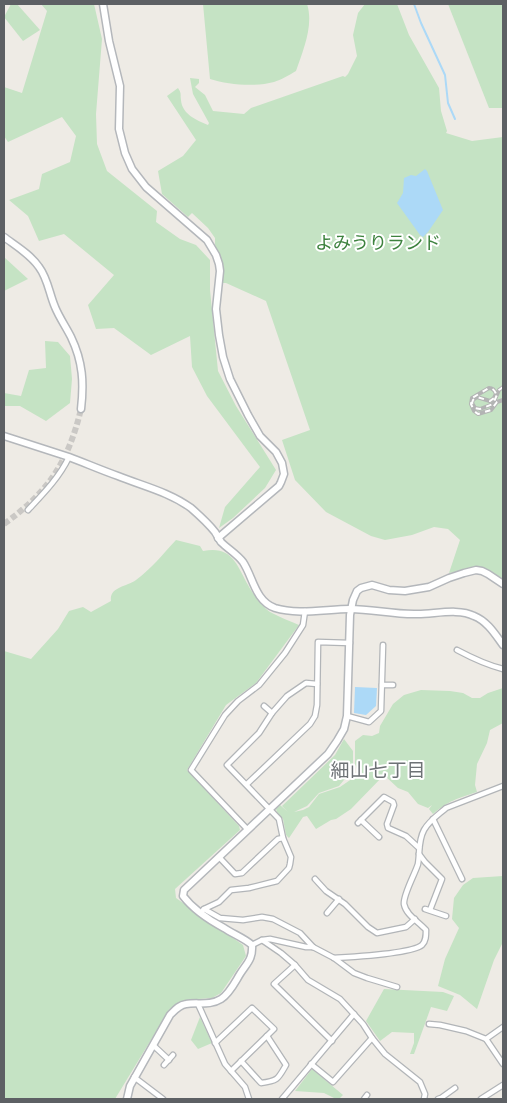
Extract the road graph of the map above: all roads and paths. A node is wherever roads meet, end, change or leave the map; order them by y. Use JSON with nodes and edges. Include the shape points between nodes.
{"nodes":[{"id":1,"x":103,"y":4,"type":"edge"},
{"id":2,"x":4,"y":237,"type":"edge"},
{"id":3,"x":81,"y":409,"type":"tunnel mouth"},
{"id":4,"x":4,"y":436,"type":"edge"},
{"id":5,"x":69,"y":457,"type":"junction"},
{"id":6,"x":28,"y":510,"type":"dead end"},
{"id":7,"x":218,"y":538,"type":"junction"},
{"id":8,"x":503,"y":584,"type":"edge"},
{"id":9,"x":351,"y":609,"type":"junction"},
{"id":10,"x":305,"y":611,"type":"junction"},
{"id":11,"x":350,"y":643,"type":"junction"},
{"id":12,"x":383,"y":645,"type":"dead end"},
{"id":13,"x":503,"y":645,"type":"edge"},
{"id":14,"x":458,"y":650,"type":"dead end"},
{"id":15,"x":503,"y":669,"type":"edge"},
{"id":16,"x":317,"y":684,"type":"junction"},
{"id":17,"x":382,"y":685,"type":"junction"},
{"id":18,"x":393,"y":685,"type":"dead end"},
{"id":19,"x":264,"y":706,"type":"dead end"},
{"id":20,"x":272,"y":714,"type":"junction"},
{"id":21,"x":347,"y":716,"type":"junction"},
{"id":22,"x":247,"y":784,"type":"junction"},
{"id":23,"x":503,"y":786,"type":"edge"},
{"id":24,"x":270,"y":810,"type":"junction"},
{"id":25,"x":433,"y":819,"type":"junction"},
{"id":26,"x":248,"y":830,"type":"junction"},
{"id":27,"x":379,"y":837,"type":"dead end"},
{"id":28,"x":282,"y":838,"type":"junction"},
{"id":29,"x":419,"y":848,"type":"junction"},
{"id":30,"x":419,"y":854,"type":"junction"},
{"id":31,"x":219,"y":857,"type":"junction"},
{"id":32,"x":315,"y":879,"type":"dead end"},
{"id":33,"x":462,"y":879,"type":"dead end"},
{"id":34,"x":339,"y":899,"type":"junction"},
{"id":35,"x":202,"y":911,"type":"junction"},
{"id":36,"x":327,"y":913,"type":"dead end"},
{"id":37,"x":446,"y":916,"type":"dead end"},
{"id":38,"x":415,"y":919,"type":"junction"},
{"id":39,"x":262,"y":940,"type":"junction"},
{"id":40,"x":252,"y":946,"type":"junction"},
{"id":41,"x":314,"y":947,"type":"junction"},
{"id":42,"x":334,"y":958,"type":"junction"},
{"id":43,"x":295,"y":965,"type":"junction"},
{"id":44,"x":396,"y":987,"type":"dead end"},
{"id":45,"x":198,"y":1004,"type":"junction"},
{"id":46,"x":354,"y":1014,"type":"junction"},
{"id":47,"x":429,"y":1024,"type":"dead end"},
{"id":48,"x":503,"y":1027,"type":"edge"},
{"id":49,"x":267,"y":1036,"type":"junction"},
{"id":50,"x":372,"y":1038,"type":"junction"},
{"id":51,"x":486,"y":1039,"type":"junction"},
{"id":52,"x":332,"y":1041,"type":"junction"},
{"id":53,"x":216,"y":1043,"type":"junction"},
{"id":54,"x":153,"y":1045,"type":"junction"},
{"id":55,"x":173,"y":1055,"type":"dead end"},
{"id":56,"x":169,"y":1060,"type":"junction"},
{"id":57,"x":241,"y":1061,"type":"junction"},
{"id":58,"x":164,"y":1064,"type":"dead end"},
{"id":59,"x":312,"y":1064,"type":"junction"},
{"id":60,"x":503,"y":1064,"type":"edge"},
{"id":61,"x":231,"y":1071,"type":"junction"},
{"id":62,"x":134,"y":1077,"type":"junction"},
{"id":63,"x":503,"y":1085,"type":"edge"},
{"id":64,"x":455,"y":1088,"type":"dead end"},
{"id":65,"x":126,"y":1099,"type":"edge"},
{"id":66,"x":163,"y":1099,"type":"edge"},
{"id":67,"x":249,"y":1099,"type":"edge"},
{"id":68,"x":282,"y":1099,"type":"edge"},
{"id":69,"x":424,"y":1099,"type":"edge"},
{"id":70,"x":438,"y":1099,"type":"edge"},
{"id":71,"x":481,"y":1099,"type":"edge"}],
"edges":[{"from":1,"to":7,"type":"street","via":[[120,82],[119,130],[126,157],[146,187],[214,249],[220,267],[216,309],[226,368],[248,416],[260,436],[276,452],[284,468],[279,486]]},
{"from":2,"to":3,"type":"street","via":[[30,256],[44,276],[79,358],[83,386]]},
{"from":4,"to":5,"type":"street"},
{"from":5,"to":6,"type":"street","via":[[48,489]]},
{"from":5,"to":7,"type":"street","via":[[182,502],[201,517]]},
{"from":7,"to":10,"type":"street","via":[[243,562],[256,591],[268,605]]},
{"from":8,"to":9,"type":"street","via":[[476,570],[405,592],[366,586],[355,594]]},
{"from":9,"to":10,"type":"street"},
{"from":9,"to":11,"type":"street"},
{"from":9,"to":13,"type":"street","via":[[411,614],[467,612],[483,620]]},
{"from":10,"to":26,"type":"street","via":[[304,625],[285,653],[259,685],[230,708],[191,770]]},
{"from":11,"to":16,"type":"street","via":[[318,642]]},
{"from":11,"to":21,"type":"street"},
{"from":12,"to":17,"type":"street"},
{"from":14,"to":15,"type":"street"},
{"from":16,"to":20,"type":"street","via":[[306,684],[293,692]]},
{"from":16,"to":22,"type":"street","via":[[317,705],[310,724]]},
{"from":17,"to":18,"type":"street"},
{"from":17,"to":21,"type":"street","via":[[381,711],[369,722]]},
{"from":19,"to":20,"type":"street"},
{"from":20,"to":22,"type":"street","via":[[259,733],[227,765]]},
{"from":21,"to":24,"type":"street","via":[[338,741],[328,754]]},
{"from":22,"to":24,"type":"street"},
{"from":23,"to":25,"type":"street","via":[[454,804]]},
{"from":24,"to":26,"type":"street"},
{"from":24,"to":28,"type":"street","via":[[278,819]]},
{"from":25,"to":29,"type":"street","via":[[425,829]]},
{"from":25,"to":33,"type":"street"},
{"from":26,"to":31,"type":"street"},
{"from":27,"to":29,"type":"street","via":[[360,822],[384,796],[394,805],[386,824],[388,828],[406,836]]},
{"from":28,"to":31,"type":"street","via":[[242,873],[235,874]]},
{"from":28,"to":35,"type":"street","via":[[291,857],[280,879],[231,890],[219,902]]},
{"from":29,"to":30,"type":"street"},
{"from":30,"to":37,"type":"street","via":[[442,879],[428,910]]},
{"from":30,"to":38,"type":"street","via":[[404,899],[404,906]]},
{"from":31,"to":35,"type":"street","via":[[184,890],[183,896]]},
{"from":32,"to":34,"type":"street","via":[[326,892]]},
{"from":34,"to":36,"type":"street"},
{"from":34,"to":38,"type":"street","via":[[377,933],[406,927]]},
{"from":35,"to":40,"type":"street"},
{"from":35,"to":41,"type":"street","via":[[220,918],[273,919],[300,933]]},
{"from":38,"to":42,"type":"street","via":[[426,930],[424,943],[420,946],[392,953]]},
{"from":39,"to":40,"type":"street"},
{"from":39,"to":41,"type":"street"},
{"from":39,"to":43,"type":"street"},
{"from":40,"to":45,"type":"street","via":[[249,960],[221,1000]]},
{"from":41,"to":42,"type":"street"},
{"from":42,"to":44,"type":"street","via":[[354,973]]},
{"from":43,"to":46,"type":"street","via":[[308,980],[340,999]]},
{"from":43,"to":52,"type":"street","via":[[274,984]]},
{"from":45,"to":53,"type":"street"},
{"from":45,"to":54,"type":"street","via":[[177,1008]]},
{"from":46,"to":50,"type":"street"},
{"from":46,"to":52,"type":"street"},
{"from":47,"to":51,"type":"street","via":[[440,1024]]},
{"from":48,"to":51,"type":"street"},
{"from":49,"to":53,"type":"street","via":[[274,1028],[252,1008]]},
{"from":49,"to":57,"type":"street"},
{"from":49,"to":57,"type":"street","via":[[286,1065],[278,1079],[261,1083]]},
{"from":50,"to":59,"type":"street","via":[[333,1082]]},
{"from":50,"to":69,"type":"street","via":[[385,1054],[420,1082]]},
{"from":51,"to":60,"type":"street"},
{"from":52,"to":59,"type":"street"},
{"from":53,"to":61,"type":"street"},
{"from":54,"to":56,"type":"street"},
{"from":54,"to":62,"type":"street"},
{"from":55,"to":56,"type":"street"},
{"from":56,"to":58,"type":"street"},
{"from":57,"to":61,"type":"street"},
{"from":59,"to":68,"type":"street"},
{"from":61,"to":67,"type":"street","via":[[245,1087]]},
{"from":62,"to":65,"type":"street"},
{"from":62,"to":66,"type":"street"},
{"from":63,"to":71,"type":"street"},
{"from":64,"to":70,"type":"street"}]}
